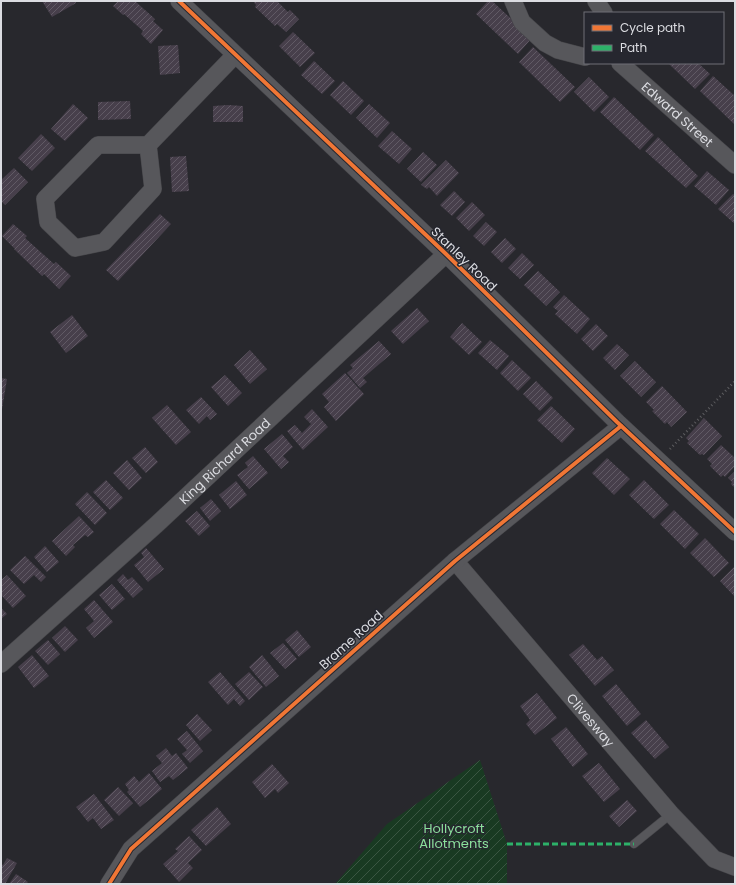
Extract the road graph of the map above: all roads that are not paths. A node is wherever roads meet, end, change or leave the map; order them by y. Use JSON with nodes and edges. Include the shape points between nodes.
{"nodes":[{"id":1,"x":179,"y":1,"type":"edge"},
{"id":2,"x":513,"y":1,"type":"edge"},
{"id":3,"x":596,"y":1,"type":"edge"},
{"id":4,"x":603,"y":12,"type":"edge"},
{"id":5,"x":235,"y":55,"type":"junction"},
{"id":6,"x":584,"y":57,"type":"edge"},
{"id":7,"x":621,"y":64,"type":"edge"},
{"id":8,"x":148,"y":144,"type":"junction"},
{"id":9,"x":735,"y":165,"type":"edge"},
{"id":10,"x":446,"y":254,"type":"junction"},
{"id":11,"x":621,"y":426,"type":"junction"},
{"id":12,"x":735,"y":532,"type":"edge"},
{"id":13,"x":455,"y":561,"type":"junction"},
{"id":14,"x":1,"y":664,"type":"edge"},
{"id":15,"x":671,"y":814,"type":"junction"},
{"id":16,"x":634,"y":844,"type":"dead end"},
{"id":17,"x":735,"y":867,"type":"edge"},
{"id":18,"x":109,"y":884,"type":"edge"}],
"edges":[{"from":1,"to":5,"type":"street","name":"Stanley Road"},
{"from":2,"to":6,"type":"street","via":[[522,22],[545,43],[558,50]]},
{"from":3,"to":4,"type":"street"},
{"from":5,"to":8,"type":"street"},
{"from":5,"to":10,"type":"street","name":"Stanley Road"},
{"from":7,"to":9,"type":"street","name":"Edward Street"},
{"from":8,"to":8,"type":"street","via":[[98,145],[45,199],[48,222],[75,248],[104,242],[153,189]]},
{"from":10,"to":11,"type":"street","name":"Stanley Road"},
{"from":10,"to":14,"type":"street","name":"King Richard Road","via":[[156,525]]},
{"from":11,"to":12,"type":"street","name":"Stanley Road"},
{"from":11,"to":13,"type":"street","name":"Brame Road"},
{"from":13,"to":15,"type":"street","name":"Clivesway"},
{"from":13,"to":18,"type":"street","name":"Brame Road","via":[[131,850]]},
{"from":15,"to":16,"type":"lane"},
{"from":15,"to":17,"type":"street","name":"Clivesway","via":[[714,859]]}]}
